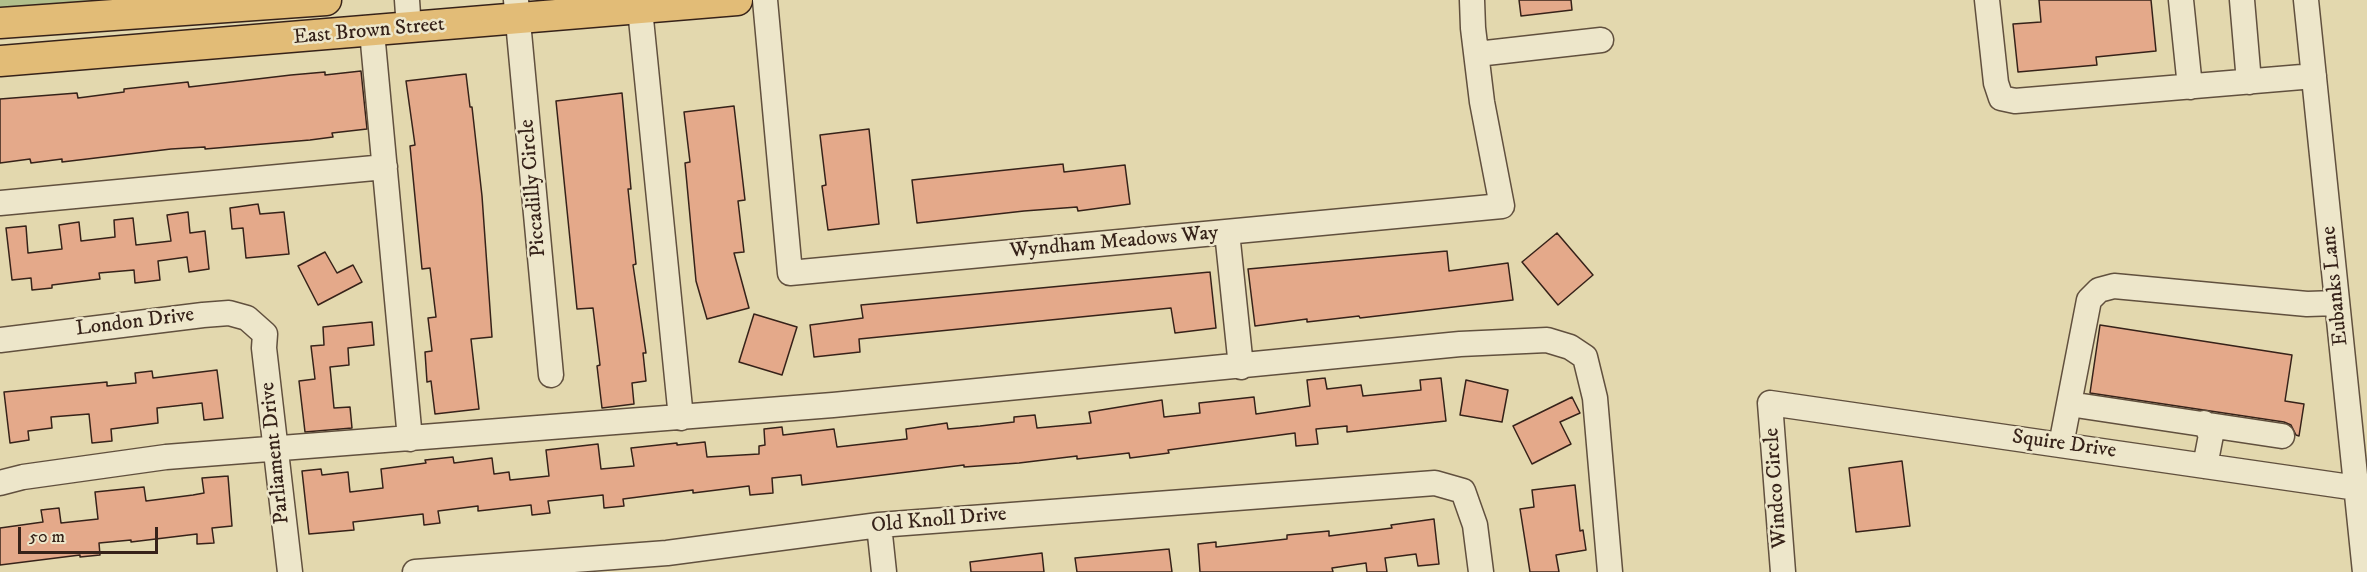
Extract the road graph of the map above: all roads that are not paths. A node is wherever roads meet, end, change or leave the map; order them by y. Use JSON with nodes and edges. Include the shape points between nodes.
{"nodes":[{"id":1,"x":326,"y":0,"type":"edge"},
{"id":2,"x":737,"y":0,"type":"edge"},
{"id":3,"x":765,"y":0,"type":"edge"},
{"id":4,"x":1472,"y":0,"type":"edge"},
{"id":5,"x":1987,"y":0,"type":"edge"},
{"id":6,"x":2181,"y":0,"type":"edge"},
{"id":7,"x":2242,"y":0,"type":"edge"},
{"id":8,"x":2306,"y":0,"type":"edge"},
{"id":9,"x":640,"y":9,"type":"junction"},
{"id":10,"x":517,"y":10,"type":"edge"},
{"id":11,"x":408,"y":14,"type":"edge"},
{"id":12,"x":0,"y":23,"type":"edge"},
{"id":13,"x":372,"y":32,"type":"junction"},
{"id":14,"x":1601,"y":40,"type":"dead end"},
{"id":15,"x":1476,"y":54,"type":"junction"},
{"id":16,"x":0,"y":61,"type":"edge"},
{"id":17,"x":2314,"y":75,"type":"junction"},
{"id":18,"x":2249,"y":82,"type":"junction"},
{"id":19,"x":2190,"y":87,"type":"junction"},
{"id":20,"x":385,"y":167,"type":"junction"},
{"id":21,"x":0,"y":202,"type":"edge"},
{"id":22,"x":1227,"y":232,"type":"junction"},
{"id":23,"x":2337,"y":303,"type":"junction"},
{"id":24,"x":265,"y":334,"type":"joint"},
{"id":25,"x":0,"y":340,"type":"edge"},
{"id":26,"x":1241,"y":367,"type":"junction"},
{"id":27,"x":551,"y":375,"type":"dead end"},
{"id":28,"x":1770,"y":403,"type":"joint"},
{"id":29,"x":2069,"y":404,"type":"junction"},
{"id":30,"x":681,"y":418,"type":"junction"},
{"id":31,"x":2204,"y":423,"type":"junction"},
{"id":32,"x":2282,"y":436,"type":"dead end"},
{"id":33,"x":410,"y":439,"type":"junction"},
{"id":34,"x":2061,"y":445,"type":"junction"},
{"id":35,"x":276,"y":450,"type":"junction"},
{"id":36,"x":2205,"y":466,"type":"junction"},
{"id":37,"x":0,"y":483,"type":"edge"},
{"id":38,"x":2357,"y":488,"type":"junction"},
{"id":39,"x":879,"y":525,"type":"junction"},
{"id":40,"x":290,"y":572,"type":"edge"},
{"id":41,"x":415,"y":572,"type":"edge"},
{"id":42,"x":884,"y":572,"type":"edge"},
{"id":43,"x":1481,"y":572,"type":"edge"},
{"id":44,"x":1610,"y":572,"type":"edge"},
{"id":45,"x":1783,"y":572,"type":"edge"},
{"id":46,"x":2365,"y":572,"type":"edge"}],
"edges":[{"from":1,"to":12,"type":"main road","name":"East Brown Street"},
{"from":2,"to":9,"type":"main road","name":"East Brown Street"},
{"from":3,"to":22,"type":"street","name":"Wyndham Meadows Way","via":[[790,273]]},
{"from":4,"to":15,"type":"street","name":"Wyndham Meadows Way"},
{"from":5,"to":19,"type":"street","via":[[2001,98],[2015,101]]},
{"from":6,"to":19,"type":"street"},
{"from":7,"to":18,"type":"street"},
{"from":8,"to":17,"type":"street","name":"Eubanks Lane"},
{"from":9,"to":10,"type":"main road","name":"East Brown Street"},
{"from":9,"to":30,"type":"street"},
{"from":10,"to":11,"type":"main road","name":"East Brown Street"},
{"from":10,"to":27,"type":"street","name":"Piccadilly Circle"},
{"from":11,"to":13,"type":"main road","name":"East Brown Street"},
{"from":13,"to":16,"type":"main road","name":"East Brown Street"},
{"from":13,"to":20,"type":"street"},
{"from":14,"to":15,"type":"street"},
{"from":15,"to":22,"type":"street","name":"Wyndham Meadows Way","via":[[1502,206]]},
{"from":17,"to":18,"type":"street"},
{"from":17,"to":23,"type":"street","name":"Eubanks Lane"},
{"from":18,"to":19,"type":"street"},
{"from":20,"to":21,"type":"street"},
{"from":20,"to":33,"type":"street"},
{"from":22,"to":26,"type":"street"},
{"from":23,"to":29,"type":"street","via":[[2307,304],[2114,286],[2099,290],[2089,300]]},
{"from":23,"to":38,"type":"street","name":"Eubanks Lane"},
{"from":24,"to":25,"type":"street","name":"London Drive","via":[[247,318],[229,313]]},
{"from":24,"to":35,"type":"street","name":"Parliament Drive"},
{"from":26,"to":30,"type":"street"},
{"from":26,"to":44,"type":"street","via":[[1460,345],[1546,340],[1569,347],[1585,357],[1595,398]]},
{"from":28,"to":34,"type":"street","name":"Squire Drive"},
{"from":28,"to":45,"type":"street","name":"Windco Circle"},
{"from":29,"to":31,"type":"street"},
{"from":29,"to":34,"type":"street"},
{"from":30,"to":33,"type":"street"},
{"from":31,"to":32,"type":"street"},
{"from":31,"to":36,"type":"street","via":[[2211,435]]},
{"from":33,"to":35,"type":"street"},
{"from":34,"to":36,"type":"street","name":"Squire Drive"},
{"from":35,"to":37,"type":"street","via":[[166,457]]},
{"from":35,"to":40,"type":"street","name":"Parliament Drive"},
{"from":36,"to":38,"type":"street","name":"Squire Drive"},
{"from":38,"to":46,"type":"street","name":"Eubanks Lane"},
{"from":39,"to":41,"type":"street","name":"Old Knoll Drive","via":[[667,553]]},
{"from":39,"to":42,"type":"street"},
{"from":39,"to":43,"type":"street","name":"Old Knoll Drive","via":[[1435,483],[1463,491],[1475,525]]}]}
